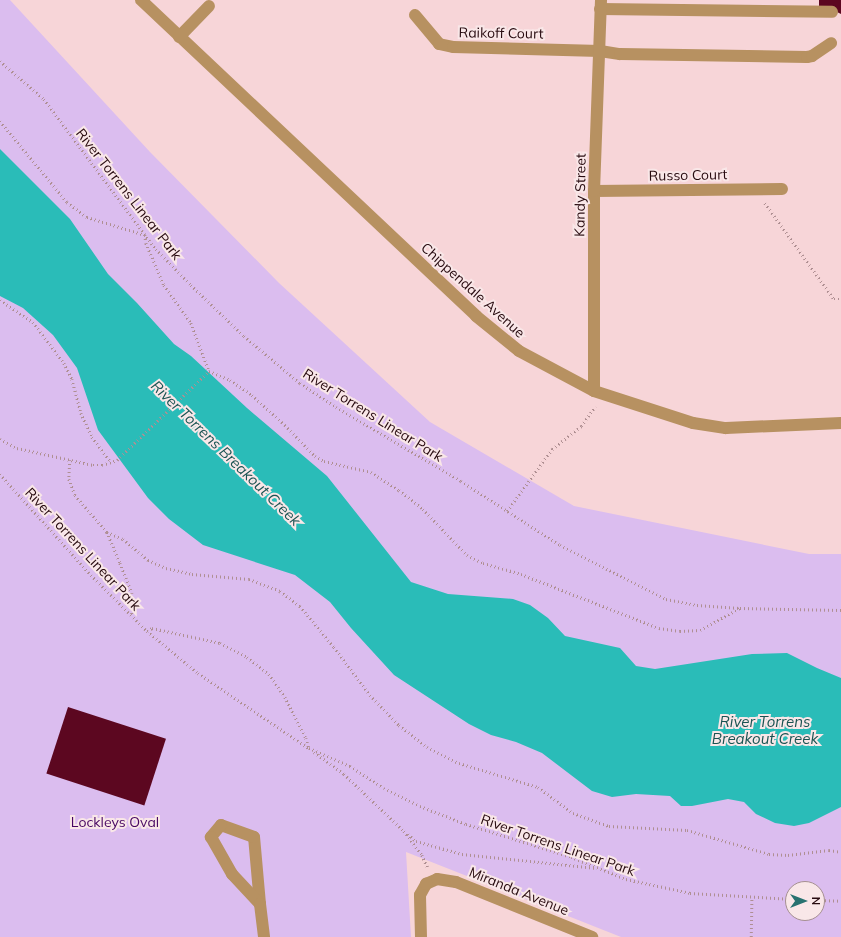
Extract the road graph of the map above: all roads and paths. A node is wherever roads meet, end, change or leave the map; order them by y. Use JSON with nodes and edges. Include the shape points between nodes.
{"nodes":[{"id":1,"x":141,"y":0,"type":"edge"},
{"id":2,"x":600,"y":4,"type":"edge"},
{"id":3,"x":209,"y":6,"type":"dead end"},
{"id":4,"x":832,"y":12,"type":"dead end"},
{"id":5,"x":415,"y":15,"type":"dead end"},
{"id":6,"x":179,"y":37,"type":"junction"},
{"id":7,"x":831,"y":44,"type":"dead end"},
{"id":8,"x":600,"y":50,"type":"junction"},
{"id":9,"x":0,"y":61,"type":"edge"},
{"id":10,"x":0,"y":121,"type":"edge"},
{"id":11,"x":756,"y":189,"type":"junction"},
{"id":12,"x":782,"y":189,"type":"dead end"},
{"id":13,"x":594,"y":191,"type":"junction"},
{"id":14,"x":146,"y":235,"type":"junction"},
{"id":15,"x":841,"y":299,"type":"edge"},
{"id":16,"x":0,"y":300,"type":"edge"},
{"id":17,"x":209,"y":371,"type":"junction"},
{"id":18,"x":599,"y":393,"type":"junction"},
{"id":19,"x":841,"y":423,"type":"edge"},
{"id":20,"x":0,"y":439,"type":"edge"},
{"id":21,"x":70,"y":460,"type":"junction"},
{"id":22,"x":110,"y":461,"type":"junction"},
{"id":23,"x":0,"y":474,"type":"edge"},
{"id":24,"x":507,"y":511,"type":"junction"},
{"id":25,"x":107,"y":532,"type":"junction"},
{"id":26,"x":740,"y":608,"type":"junction"},
{"id":27,"x":841,"y":610,"type":"edge"},
{"id":28,"x":132,"y":616,"type":"junction"},
{"id":29,"x":147,"y":631,"type":"junction"},
{"id":30,"x":309,"y":748,"type":"junction"},
{"id":31,"x":404,"y":831,"type":"junction"},
{"id":32,"x":841,"y":852,"type":"edge"},
{"id":33,"x":601,"y":869,"type":"junction"},
{"id":34,"x":432,"y":880,"type":"junction"},
{"id":35,"x":752,"y":898,"type":"junction"},
{"id":36,"x":785,"y":899,"type":"edge"},
{"id":37,"x":825,"y":900,"type":"edge"},
{"id":38,"x":841,"y":901,"type":"edge"},
{"id":39,"x":260,"y":904,"type":"junction"},
{"id":40,"x":264,"y":937,"type":"edge"},
{"id":41,"x":421,"y":937,"type":"edge"},
{"id":42,"x":592,"y":937,"type":"edge"},
{"id":43,"x":751,"y":937,"type":"edge"}],
"edges":[{"from":1,"to":6,"type":"street","name":"Chippendale Avenue"},
{"from":2,"to":4,"type":"street"},
{"from":2,"to":8,"type":"street","name":"Kandy Street"},
{"from":3,"to":6,"type":"street"},
{"from":5,"to":8,"type":"street","name":"Raikoff Court","via":[[438,44],[452,48]]},
{"from":6,"to":18,"type":"street","name":"Chippendale Avenue","via":[[476,316],[520,351]]},
{"from":7,"to":8,"type":"street","name":"Raikoff Court","via":[[807,57],[620,54]]},
{"from":8,"to":13,"type":"street","name":"Kandy Street"},
{"from":9,"to":14,"type":"path","name":"River Torrens Linear Park","via":[[44,99]]},
{"from":10,"to":14,"type":"path","via":[[66,202],[87,217]]},
{"from":11,"to":12,"type":"street","name":"Russo Court"},
{"from":11,"to":13,"type":"street","name":"Russo Court"},
{"from":11,"to":15,"type":"path","via":[[834,299]]},
{"from":13,"to":18,"type":"street","name":"Kandy Street"},
{"from":14,"to":17,"type":"path","via":[[146,243],[164,285],[191,323]]},
{"from":14,"to":24,"type":"path","name":"River Torrens Linear Park","via":[[156,249],[244,336],[300,383]]},
{"from":16,"to":22,"type":"path","via":[[33,322],[64,362],[89,431]]},
{"from":17,"to":22,"type":"path","via":[[117,460]]},
{"from":17,"to":26,"type":"path","via":[[230,380],[252,395],[286,425],[315,456],[324,461],[371,472],[399,490],[423,509],[467,555],[483,564],[521,574],[659,628],[700,630]]},
{"from":18,"to":19,"type":"street","name":"Chippendale Avenue","via":[[692,423],[726,428]]},
{"from":18,"to":24,"type":"path","via":[[581,426],[552,449]]},
{"from":20,"to":21,"type":"path","via":[[18,448]]},
{"from":21,"to":22,"type":"path","via":[[93,465],[102,465]]},
{"from":21,"to":25,"type":"path","via":[[69,479],[75,495]]},
{"from":23,"to":28,"type":"path","name":"River Torrens Linear Park","via":[[91,575]]},
{"from":24,"to":26,"type":"path","name":"River Torrens Linear Park","via":[[560,545],[666,599],[697,605]]},
{"from":25,"to":28,"type":"path","via":[[132,593]]},
{"from":25,"to":32,"type":"path","via":[[123,539],[148,560],[166,568],[192,574],[249,580],[280,591],[300,606],[370,695],[400,726],[427,747],[459,763],[538,787],[573,813],[609,826],[687,830],[769,854],[788,855],[829,850]]},
{"from":26,"to":27,"type":"path","name":"River Torrens Linear Park"},
{"from":28,"to":29,"type":"path","name":"River Torrens Linear Park"},
{"from":29,"to":30,"type":"path","name":"River Torrens Linear Park","via":[[198,673]]},
{"from":29,"to":30,"type":"path","via":[[152,628],[220,643],[247,657],[269,674],[285,697]]},
{"from":30,"to":31,"type":"path","name":"River Torrens Linear Park","via":[[344,774]]},
{"from":30,"to":33,"type":"path","name":"River Torrens Linear Park","via":[[350,766],[384,788],[420,806]]},
{"from":31,"to":33,"type":"path","via":[[416,841],[462,854]]},
{"from":31,"to":34,"type":"path","name":"River Torrens Linear Park","via":[[422,855]]},
{"from":33,"to":35,"type":"path","name":"River Torrens Linear Park","via":[[626,880],[690,893]]},
{"from":34,"to":41,"type":"street","via":[[423,888],[420,895]]},
{"from":34,"to":42,"type":"street","name":"Miranda Avenue","via":[[456,882]]},
{"from":35,"to":36,"type":"path","name":"River Torrens Linear Park"},
{"from":35,"to":43,"type":"path"},
{"from":37,"to":38,"type":"path"},
{"from":39,"to":39,"type":"street","via":[[232,874],[211,837],[221,826],[254,838]]},
{"from":39,"to":40,"type":"street"}]}
